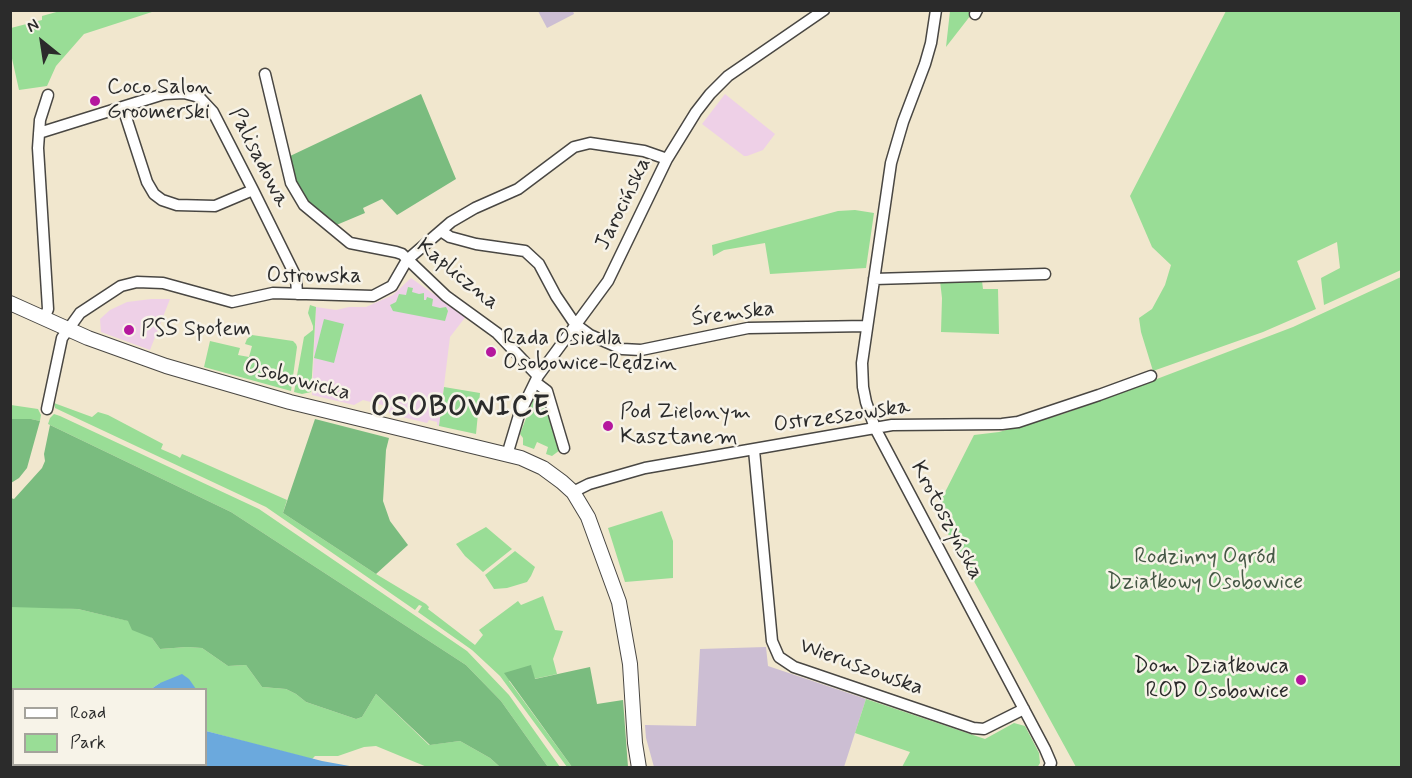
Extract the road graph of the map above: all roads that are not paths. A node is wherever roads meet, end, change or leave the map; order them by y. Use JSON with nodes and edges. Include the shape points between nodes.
{"nodes":[{"id":1,"x":824,"y":10,"type":"edge"},
{"id":2,"x":936,"y":10,"type":"edge"},
{"id":3,"x":265,"y":74,"type":"dead end"},
{"id":4,"x":48,"y":95,"type":"dead end"},
{"id":5,"x":123,"y":108,"type":"junction"},
{"id":6,"x":39,"y":133,"type":"junction"},
{"id":7,"x":667,"y":159,"type":"junction"},
{"id":8,"x":253,"y":190,"type":"junction"},
{"id":9,"x":441,"y":231,"type":"junction"},
{"id":10,"x":407,"y":260,"type":"junction"},
{"id":11,"x":1045,"y":274,"type":"dead end"},
{"id":12,"x":874,"y":279,"type":"junction"},
{"id":13,"x":297,"y":294,"type":"junction"},
{"id":14,"x":10,"y":303,"type":"edge"},
{"id":15,"x":44,"y":319,"type":"junction"},
{"id":16,"x":575,"y":324,"type":"junction"},
{"id":17,"x":867,"y":326,"type":"junction"},
{"id":18,"x":68,"y":328,"type":"junction"},
{"id":19,"x":1151,"y":376,"type":"dead end"},
{"id":20,"x":536,"y":379,"type":"junction"},
{"id":21,"x":47,"y":409,"type":"dead end"},
{"id":22,"x":875,"y":428,"type":"junction"},
{"id":23,"x":564,"y":448,"type":"dead end"},
{"id":24,"x":754,"y":450,"type":"junction"},
{"id":25,"x":507,"y":455,"type":"junction"},
{"id":26,"x":573,"y":492,"type":"junction"},
{"id":27,"x":1024,"y":709,"type":"junction"},
{"id":28,"x":639,"y":768,"type":"edge"},
{"id":29,"x":1049,"y":768,"type":"edge"}],
"edges":[{"from":1,"to":7,"type":"street","name":"Jarocińska","via":[[718,85]]},
{"from":2,"to":12,"type":"street","name":"Krotoszyńska","via":[[930,66],[903,122],[891,163]]},
{"from":3,"to":10,"type":"street","name":"Kapliczna","via":[[291,183],[304,205],[350,243],[396,252]]},
{"from":4,"to":6,"type":"street"},
{"from":5,"to":6,"type":"street","name":"Palisadowa"},
{"from":5,"to":8,"type":"street","name":"Palisadowa","via":[[175,93],[199,97],[213,112]]},
{"from":5,"to":8,"type":"street","via":[[147,182],[162,200],[177,205],[215,206]]},
{"from":6,"to":15,"type":"street","via":[[48,309]]},
{"from":7,"to":9,"type":"street","name":"Ostrowska","via":[[644,151],[590,143],[578,145],[518,189],[462,215]]},
{"from":7,"to":16,"type":"street","name":"Jarocińska","via":[[612,275]]},
{"from":8,"to":13,"type":"street","name":"Palisadowa","via":[[296,277]]},
{"from":9,"to":10,"type":"street","name":"Ostrowska"},
{"from":9,"to":16,"type":"street","via":[[476,244],[528,253],[539,264]]},
{"from":10,"to":13,"type":"street","name":"Ostrowska","via":[[392,286],[373,296]]},
{"from":10,"to":20,"type":"street","name":"Kapliczna","via":[[446,296],[497,333]]},
{"from":11,"to":12,"type":"street"},
{"from":12,"to":17,"type":"street","name":"Krotoszyńska"},
{"from":13,"to":18,"type":"street","name":"Ostrowska","via":[[273,293],[232,302],[163,283],[137,282],[107,294],[80,313]]},
{"from":14,"to":15,"type":"street","name":"Osobowicka"},
{"from":15,"to":18,"type":"street","name":"Osobowicka"},
{"from":16,"to":17,"type":"street","name":"Śremska","via":[[621,349],[633,350],[748,328]]},
{"from":16,"to":20,"type":"street","name":"Jarocińska"},
{"from":17,"to":22,"type":"street","name":"Krotoszyńska","via":[[862,376]]},
{"from":18,"to":21,"type":"street","via":[[61,342]]},
{"from":18,"to":25,"type":"street","name":"Osobowicka","via":[[143,358],[225,384]]},
{"from":19,"to":22,"type":"street","name":"Ostrzeszowska","via":[[1018,422]]},
{"from":20,"to":23,"type":"street","name":"Kapliczna","via":[[547,391]]},
{"from":20,"to":25,"type":"street","name":"Jarocińska","via":[[519,415]]},
{"from":22,"to":24,"type":"street","name":"Ostrzeszowska"},
{"from":22,"to":27,"type":"street","name":"Krotoszyńska"},
{"from":24,"to":26,"type":"street","name":"Ostrzeszowska","via":[[628,472]]},
{"from":24,"to":27,"type":"street","name":"Wieruszowska","via":[[772,641],[779,657],[794,667],[973,728],[984,729]]},
{"from":25,"to":26,"type":"street","name":"Osobowicka","via":[[543,468]]},
{"from":26,"to":28,"type":"street","name":"Osobowicka","via":[[592,525],[619,602],[630,664]]},
{"from":27,"to":29,"type":"street","name":"Krotoszyńska","via":[[1051,763]]}]}
